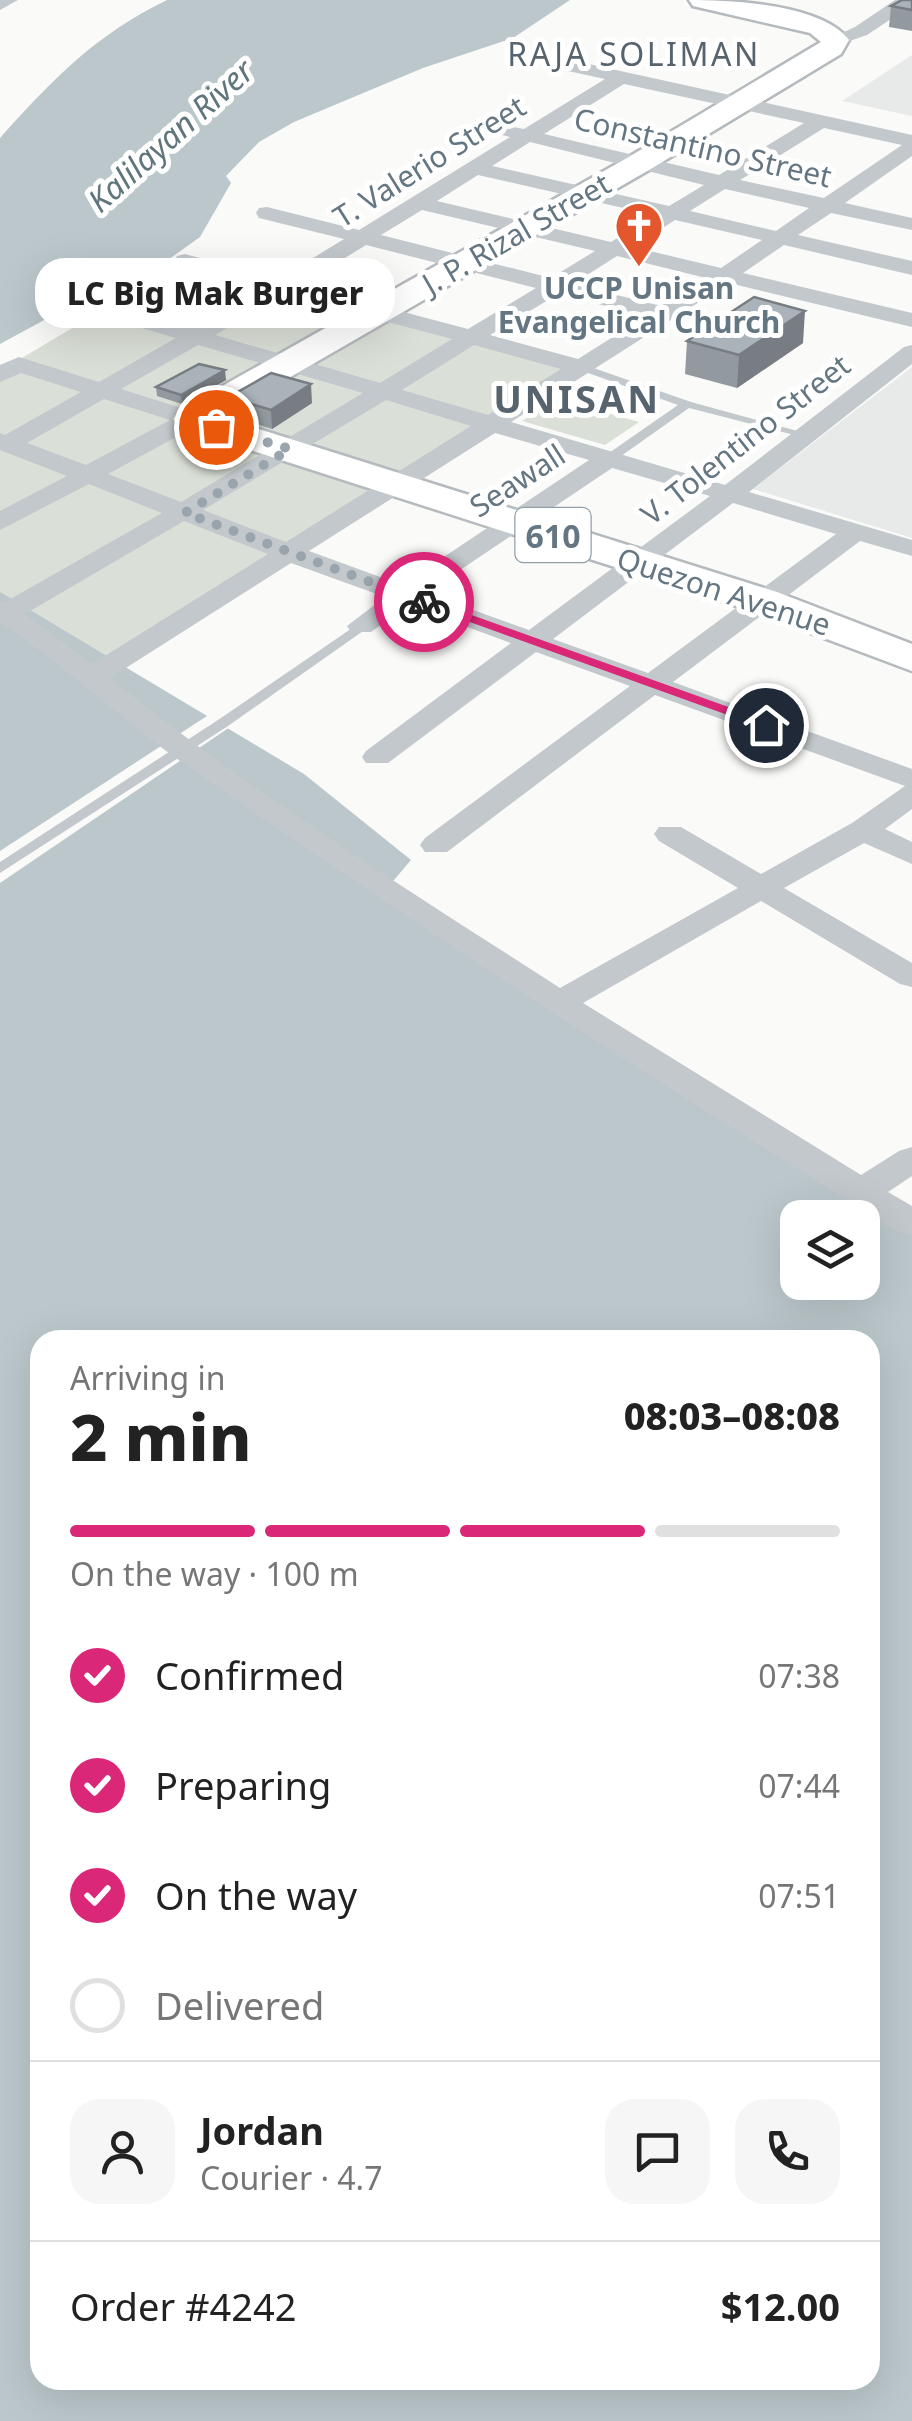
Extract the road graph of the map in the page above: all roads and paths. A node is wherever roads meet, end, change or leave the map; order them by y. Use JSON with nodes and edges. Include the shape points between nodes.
{"nodes":[{"id":1,"x":9,"y":0,"type":"edge"},
{"id":2,"x":702,"y":0,"type":"edge"},
{"id":3,"x":907,"y":0,"type":"edge"},
{"id":4,"x":0,"y":5,"type":"edge"},
{"id":5,"x":835,"y":40,"type":"junction"},
{"id":6,"x":575,"y":67,"type":"dead end"},
{"id":7,"x":620,"y":78,"type":"junction"},
{"id":8,"x":736,"y":104,"type":"junction"},
{"id":9,"x":824,"y":120,"type":"junction"},
{"id":10,"x":482,"y":124,"type":"dead end"},
{"id":11,"x":526,"y":137,"type":"junction"},
{"id":12,"x":912,"y":144,"type":"edge"},
{"id":13,"x":638,"y":164,"type":"junction"},
{"id":14,"x":474,"y":168,"type":"junction"},
{"id":15,"x":722,"y":182,"type":"junction"},
{"id":16,"x":584,"y":194,"type":"junction"},
{"id":17,"x":416,"y":202,"type":"junction"},
{"id":18,"x":824,"y":205,"type":"junction"},
{"id":19,"x":267,"y":213,"type":"dead end"},
{"id":20,"x":671,"y":214,"type":"junction"},
{"id":21,"x":912,"y":224,"type":"edge"},
{"id":22,"x":522,"y":228,"type":"junction"},
{"id":23,"x":364,"y":236,"type":"junction"},
{"id":24,"x":780,"y":238,"type":"junction"},
{"id":25,"x":616,"y":250,"type":"junction"},
{"id":26,"x":185,"y":261,"type":"dead end"},
{"id":27,"x":464,"y":264,"type":"junction"},
{"id":28,"x":912,"y":268,"type":"edge"},
{"id":29,"x":726,"y":275,"type":"junction"},
{"id":30,"x":282,"y":287,"type":"junction"},
{"id":31,"x":556,"y":288,"type":"junction"},
{"id":32,"x":378,"y":312,"type":"junction"},
{"id":33,"x":664,"y":314,"type":"junction"},
{"id":34,"x":140,"y":320,"type":"dead end"},
{"id":35,"x":912,"y":320,"type":"edge"},
{"id":36,"x":196,"y":335,"type":"junction"},
{"id":37,"x":473,"y":339,"type":"junction"},
{"id":38,"x":912,"y":352,"type":"edge"},
{"id":39,"x":292,"y":362,"type":"junction"},
{"id":40,"x":578,"y":366,"type":"junction"},
{"id":41,"x":9,"y":370,"type":"edge"},
{"id":42,"x":101,"y":390,"type":"junction"},
{"id":43,"x":386,"y":392,"type":"junction"},
{"id":44,"x":687,"y":404,"type":"junction"},
{"id":45,"x":191,"y":419,"type":"junction"},
{"id":46,"x":492,"y":424,"type":"junction"},
{"id":47,"x":806,"y":435,"type":"junction"},
{"id":48,"x":4,"y":442,"type":"edge"},
{"id":49,"x":290,"y":449,"type":"junction"},
{"id":50,"x":610,"y":458,"type":"junction"},
{"id":51,"x":86,"y":474,"type":"junction"},
{"id":52,"x":395,"y":483,"type":"junction"},
{"id":53,"x":732,"y":492,"type":"junction"},
{"id":54,"x":185,"y":513,"type":"junction"},
{"id":55,"x":510,"y":521,"type":"junction"},
{"id":56,"x":0,"y":522,"type":"edge"},
{"id":57,"x":858,"y":530,"type":"junction"},
{"id":58,"x":912,"y":548,"type":"edge"},
{"id":59,"x":287,"y":552,"type":"junction"},
{"id":60,"x":638,"y":562,"type":"junction"},
{"id":61,"x":405,"y":595,"type":"junction"},
{"id":62,"x":763,"y":601,"type":"junction"},
{"id":63,"x":3,"y":611,"type":"edge"},
{"id":64,"x":361,"y":626,"type":"joint"},
{"id":65,"x":532,"y":639,"type":"junction"},
{"id":66,"x":912,"y":658,"type":"edge"},
{"id":67,"x":92,"y":678,"type":"junction"},
{"id":68,"x":656,"y":684,"type":"junction"},
{"id":69,"x":183,"y":750,"type":"junction"},
{"id":70,"x":376,"y":756,"type":"dead end"},
{"id":71,"x":912,"y":779,"type":"edge"},
{"id":72,"x":912,"y":794,"type":"edge"},
{"id":73,"x":862,"y":830,"type":"junction"},
{"id":74,"x":670,"y":834,"type":"dead end"},
{"id":75,"x":436,"y":845,"type":"dead end"},
{"id":76,"x":912,"y":854,"type":"edge"},
{"id":77,"x":0,"y":869,"type":"edge"},
{"id":78,"x":762,"y":888,"type":"junction"},
{"id":79,"x":912,"y":977,"type":"edge"},
{"id":80,"x":560,"y":1002,"type":"junction"},
{"id":81,"x":912,"y":1159,"type":"edge"},
{"id":82,"x":861,"y":1192,"type":"junction"},
{"id":83,"x":912,"y":1223,"type":"edge"}],
"edges":[{"from":1,"to":4,"type":"street"},
{"from":2,"to":5,"type":"main road","via":[[819,27]]},
{"from":3,"to":5,"type":"street"},
{"from":5,"to":8,"type":"main road","name":"J. P. Rizal Street"},
{"from":6,"to":7,"type":"street"},
{"from":7,"to":8,"type":"street"},
{"from":7,"to":11,"type":"street","name":"T. Valerio Street"},
{"from":8,"to":9,"type":"street"},
{"from":8,"to":13,"type":"main road","name":"J. P. Rizal Street"},
{"from":9,"to":12,"type":"street"},
{"from":9,"to":15,"type":"street"},
{"from":10,"to":11,"type":"street","name":"Constantino Street"},
{"from":11,"to":13,"type":"street","name":"Constantino Street"},
{"from":11,"to":14,"type":"street","name":"T. Valerio Street"},
{"from":12,"to":18,"type":"street"},
{"from":13,"to":15,"type":"street","name":"Constantino Street"},
{"from":13,"to":16,"type":"main road","name":"J. P. Rizal Street"},
{"from":14,"to":16,"type":"street"},
{"from":14,"to":17,"type":"street","name":"T. Valerio Street"},
{"from":15,"to":18,"type":"street","name":"Constantino Street"},
{"from":15,"to":20,"type":"street"},
{"from":16,"to":20,"type":"street"},
{"from":16,"to":22,"type":"main road","name":"J. P. Rizal Street"},
{"from":17,"to":22,"type":"street"},
{"from":17,"to":23,"type":"street","name":"T. Valerio Street"},
{"from":18,"to":21,"type":"street","name":"Constantino Street"},
{"from":18,"to":24,"type":"street"},
{"from":19,"to":23,"type":"street"},
{"from":20,"to":24,"type":"street"},
{"from":20,"to":25,"type":"street"},
{"from":22,"to":25,"type":"street"},
{"from":22,"to":27,"type":"main road","name":"J. P. Rizal Street"},
{"from":23,"to":27,"type":"street"},
{"from":23,"to":30,"type":"street","name":"T. Valerio Street"},
{"from":24,"to":28,"type":"street"},
{"from":24,"to":29,"type":"street"},
{"from":25,"to":29,"type":"street"},
{"from":25,"to":31,"type":"street"},
{"from":26,"to":30,"type":"street"},
{"from":27,"to":31,"type":"street"},
{"from":27,"to":32,"type":"main road","name":"J. P. Rizal Street"},
{"from":29,"to":33,"type":"street"},
{"from":29,"to":35,"type":"street"},
{"from":30,"to":32,"type":"street"},
{"from":30,"to":36,"type":"street","name":"T. Valerio Street"},
{"from":31,"to":33,"type":"street"},
{"from":31,"to":37,"type":"street"},
{"from":32,"to":37,"type":"street"},
{"from":32,"to":39,"type":"main road","name":"J. P. Rizal Street"},
{"from":33,"to":40,"type":"street"},
{"from":34,"to":36,"type":"street"},
{"from":36,"to":39,"type":"street"},
{"from":36,"to":42,"type":"street","name":"T. Valerio Street"},
{"from":37,"to":40,"type":"street"},
{"from":37,"to":43,"type":"street"},
{"from":38,"to":47,"type":"street","name":"V. Tolentino Street"},
{"from":39,"to":43,"type":"street"},
{"from":39,"to":45,"type":"main road","name":"J. P. Rizal Street"},
{"from":40,"to":44,"type":"lane"},
{"from":40,"to":46,"type":"street"},
{"from":41,"to":42,"type":"street"},
{"from":42,"to":45,"type":"street"},
{"from":42,"to":48,"type":"street","name":"T. Valerio Street"},
{"from":43,"to":46,"type":"street"},
{"from":43,"to":49,"type":"street"},
{"from":44,"to":47,"type":"lane"},
{"from":44,"to":50,"type":"lane"},
{"from":45,"to":49,"type":"main road","name":"Quezon Avenue","number":"610"},
{"from":45,"to":51,"type":"street"},
{"from":46,"to":50,"type":"street"},
{"from":46,"to":52,"type":"street"},
{"from":47,"to":53,"type":"street","name":"V. Tolentino Street"},
{"from":48,"to":51,"type":"street"},
{"from":49,"to":52,"type":"main road","name":"Quezon Avenue","number":"610"},
{"from":49,"to":54,"type":"street"},
{"from":50,"to":53,"type":"street"},
{"from":50,"to":55,"type":"street","name":"Seawall"},
{"from":51,"to":54,"type":"street"},
{"from":51,"to":56,"type":"street"},
{"from":52,"to":55,"type":"main road","name":"Quezon Avenue","number":"610"},
{"from":52,"to":59,"type":"street"},
{"from":53,"to":57,"type":"street"},
{"from":53,"to":60,"type":"street","name":"V. Tolentino Street"},
{"from":54,"to":59,"type":"street"},
{"from":54,"to":63,"type":"street"},
{"from":55,"to":60,"type":"main road","name":"Quezon Avenue","number":"610"},
{"from":55,"to":61,"type":"street","name":"Seawall"},
{"from":57,"to":58,"type":"street"},
{"from":57,"to":62,"type":"street"},
{"from":59,"to":61,"type":"street"},
{"from":59,"to":67,"type":"street"},
{"from":60,"to":62,"type":"main road","name":"Quezon Avenue","number":"610"},
{"from":60,"to":65,"type":"street","name":"V. Tolentino Street"},
{"from":61,"to":64,"type":"street","name":"Seawall"},
{"from":61,"to":65,"type":"street"},
{"from":62,"to":66,"type":"main road","name":"Quezon Avenue","number":"610"},
{"from":62,"to":68,"type":"street"},
{"from":63,"to":67,"type":"street"},
{"from":64,"to":69,"type":"lane"},
{"from":65,"to":68,"type":"street"},
{"from":65,"to":70,"type":"street","name":"V. Tolentino Street"},
{"from":67,"to":69,"type":"street"},
{"from":68,"to":71,"type":"street"},
{"from":68,"to":75,"type":"street"},
{"from":69,"to":77,"type":"lane"},
{"from":69,"to":80,"type":"street"},
{"from":72,"to":73,"type":"street"},
{"from":73,"to":76,"type":"street"},
{"from":73,"to":78,"type":"street"},
{"from":74,"to":78,"type":"street"},
{"from":78,"to":79,"type":"street"},
{"from":78,"to":80,"type":"street"},
{"from":80,"to":82,"type":"street"},
{"from":81,"to":82,"type":"street"},
{"from":82,"to":83,"type":"street"}]}
